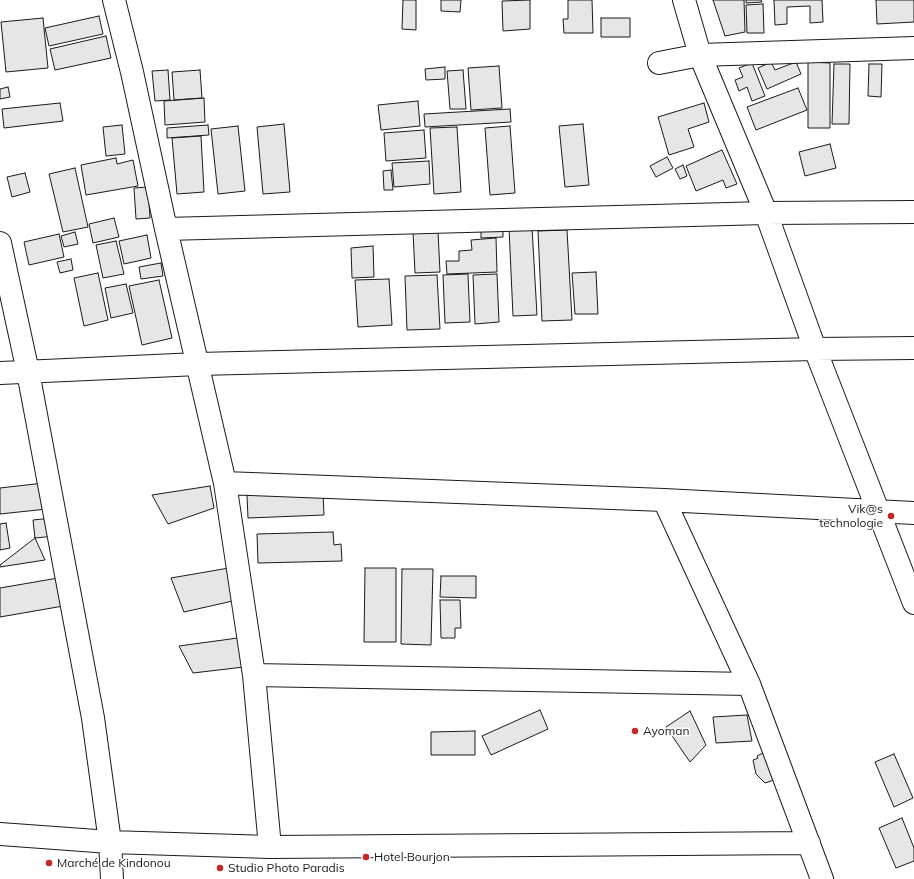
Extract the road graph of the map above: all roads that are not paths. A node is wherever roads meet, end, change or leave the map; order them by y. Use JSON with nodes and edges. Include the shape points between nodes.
{"nodes":[{"id":1,"x":114,"y":0,"type":"edge"},
{"id":2,"x":684,"y":0,"type":"edge"},
{"id":3,"x":914,"y":48,"type":"edge"},
{"id":4,"x":700,"y":55,"type":"junction"},
{"id":5,"x":659,"y":63,"type":"dead end"},
{"id":6,"x":766,"y":212,"type":"junction"},
{"id":7,"x":914,"y":212,"type":"edge"},
{"id":8,"x":166,"y":229,"type":"junction"},
{"id":9,"x":0,"y":243,"type":"edge"},
{"id":10,"x":914,"y":348,"type":"edge"},
{"id":11,"x":815,"y":349,"type":"junction"},
{"id":12,"x":198,"y":364,"type":"junction"},
{"id":13,"x":28,"y":372,"type":"junction"},
{"id":14,"x":0,"y":373,"type":"edge"},
{"id":15,"x":225,"y":483,"type":"junction"},
{"id":16,"x":664,"y":500,"type":"junction"},
{"id":17,"x":878,"y":512,"type":"junction"},
{"id":18,"x":914,"y":513,"type":"edge"},
{"id":19,"x":914,"y":603,"type":"edge"},
{"id":20,"x":254,"y":674,"type":"junction"},
{"id":21,"x":748,"y":684,"type":"junction"},
{"id":22,"x":0,"y":834,"type":"edge"},
{"id":23,"x":110,"y":842,"type":"junction"},
{"id":24,"x":809,"y":843,"type":"junction"},
{"id":25,"x":270,"y":846,"type":"junction"},
{"id":26,"x":112,"y":879,"type":"edge"},
{"id":27,"x":822,"y":879,"type":"edge"}],
"edges":[{"from":1,"to":8,"type":"street"},
{"from":2,"to":4,"type":"street"},
{"from":3,"to":4,"type":"street"},
{"from":4,"to":5,"type":"street"},
{"from":4,"to":6,"type":"street"},
{"from":6,"to":7,"type":"street"},
{"from":6,"to":8,"type":"street"},
{"from":6,"to":11,"type":"street"},
{"from":8,"to":12,"type":"street"},
{"from":9,"to":13,"type":"street"},
{"from":10,"to":11,"type":"street"},
{"from":11,"to":12,"type":"street"},
{"from":11,"to":17,"type":"street"},
{"from":12,"to":13,"type":"street"},
{"from":12,"to":15,"type":"street"},
{"from":13,"to":14,"type":"street"},
{"from":13,"to":23,"type":"street","via":[[93,718]]},
{"from":15,"to":16,"type":"street"},
{"from":15,"to":20,"type":"street"},
{"from":16,"to":17,"type":"street"},
{"from":16,"to":21,"type":"street"},
{"from":17,"to":18,"type":"street"},
{"from":17,"to":19,"type":"street"},
{"from":20,"to":21,"type":"street"},
{"from":20,"to":25,"type":"street"},
{"from":21,"to":24,"type":"street"},
{"from":22,"to":23,"type":"street"},
{"from":23,"to":25,"type":"street"},
{"from":23,"to":26,"type":"street"},
{"from":24,"to":25,"type":"street"},
{"from":24,"to":27,"type":"street"}]}
